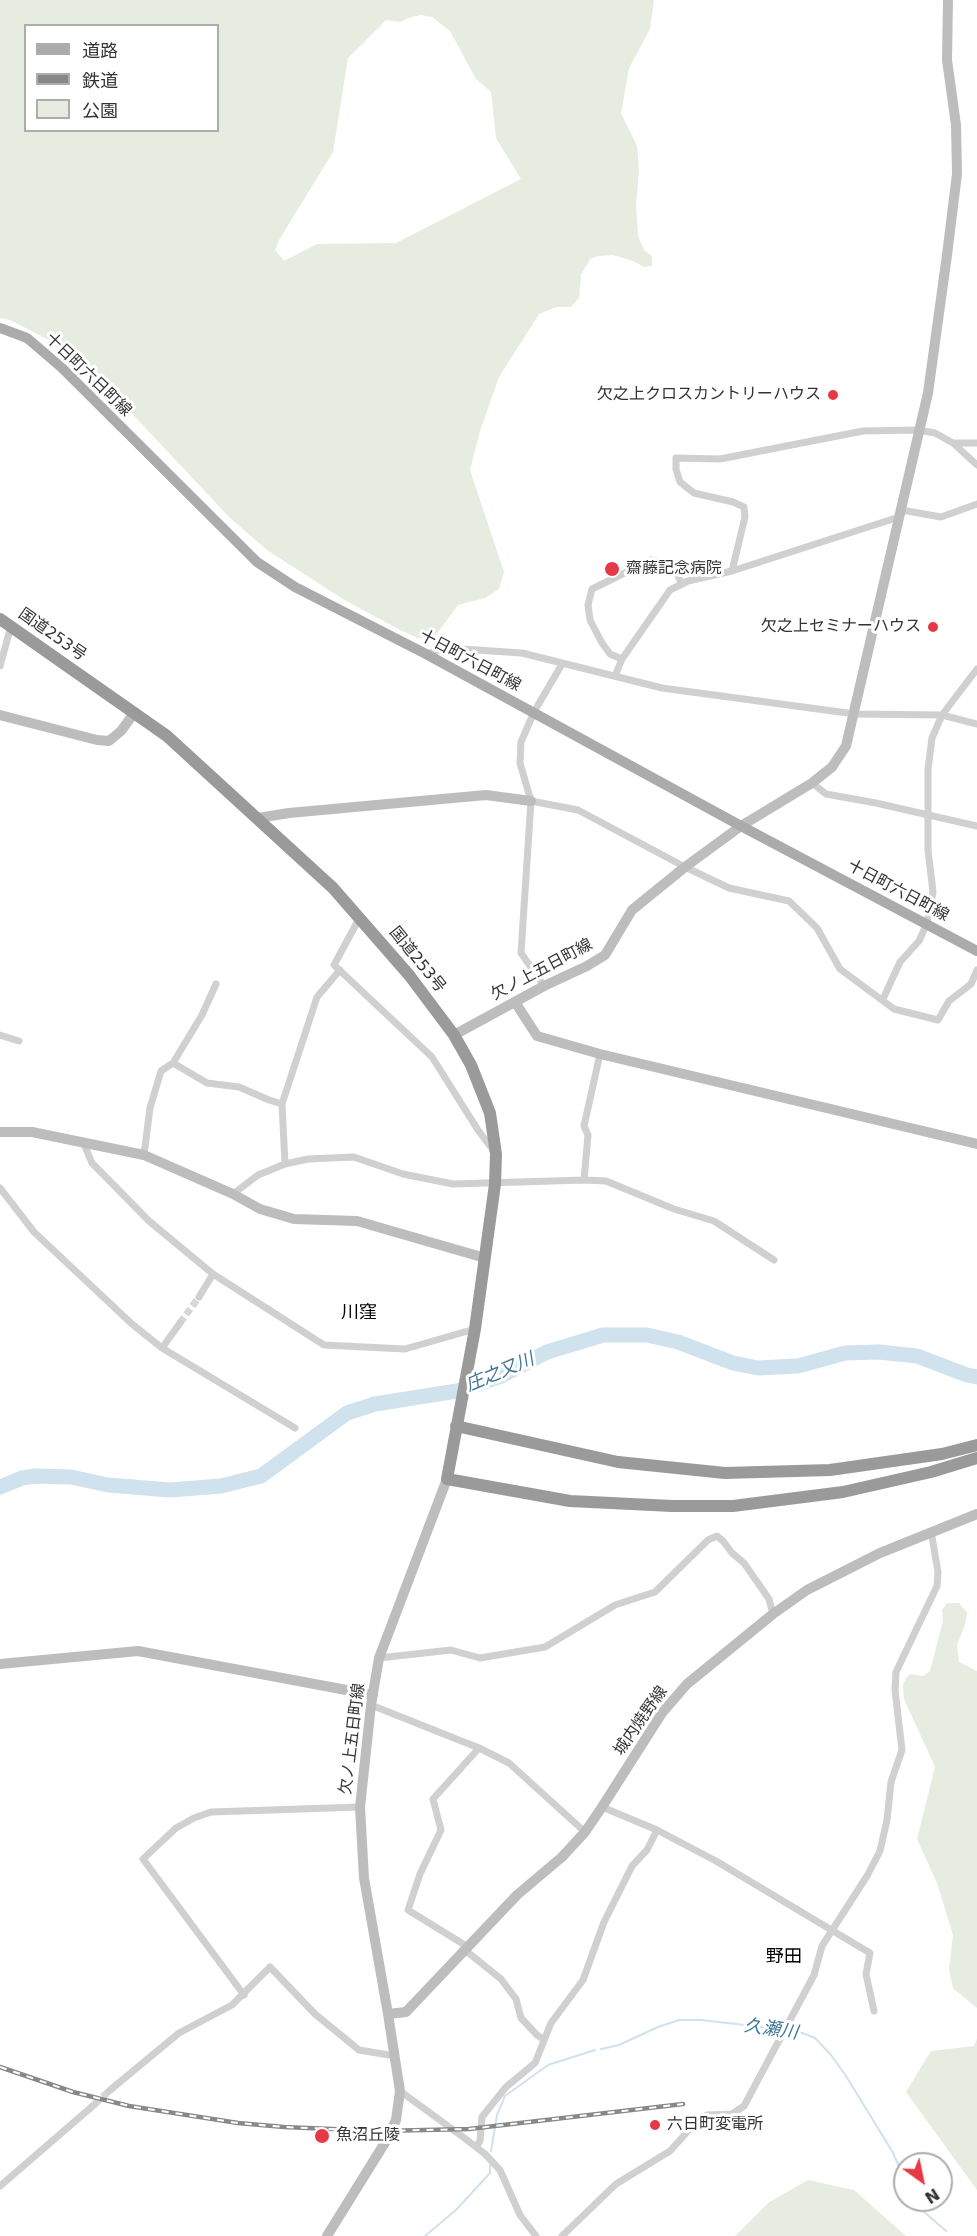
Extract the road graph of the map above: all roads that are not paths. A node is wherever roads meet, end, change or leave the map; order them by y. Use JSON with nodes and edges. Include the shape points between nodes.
{"nodes":[{"id":1,"x":948,"y":0,"type":"edge"},
{"id":2,"x":0,"y":328,"type":"edge"},
{"id":3,"x":918,"y":430,"type":"junction"},
{"id":4,"x":953,"y":443,"type":"junction"},
{"id":5,"x":977,"y":443,"type":"edge"},
{"id":6,"x":977,"y":465,"type":"edge"},
{"id":7,"x":977,"y":504,"type":"edge"},
{"id":8,"x":900,"y":513,"type":"junction"},
{"id":9,"x":732,"y":571,"type":"junction"},
{"id":10,"x":682,"y":584,"type":"junction"},
{"id":11,"x":0,"y":619,"type":"edge"},
{"id":12,"x":11,"y":626,"type":"junction"},
{"id":13,"x":426,"y":654,"type":"junction"},
{"id":14,"x":622,"y":659,"type":"junction"},
{"id":15,"x":562,"y":664,"type":"junction"},
{"id":16,"x":0,"y":666,"type":"edge"},
{"id":17,"x":977,"y":669,"type":"edge"},
{"id":18,"x":615,"y":676,"type":"junction"},
{"id":19,"x":135,"y":712,"type":"junction"},
{"id":20,"x":534,"y":712,"type":"junction"},
{"id":21,"x":855,"y":714,"type":"junction"},
{"id":22,"x":0,"y":715,"type":"edge"},
{"id":23,"x":942,"y":715,"type":"junction"},
{"id":24,"x":977,"y":724,"type":"edge"},
{"id":25,"x":812,"y":783,"type":"junction"},
{"id":26,"x":531,"y":801,"type":"junction"},
{"id":27,"x":928,"y":816,"type":"junction"},
{"id":28,"x":258,"y":818,"type":"junction"},
{"id":29,"x":741,"y":826,"type":"junction"},
{"id":30,"x":977,"y":826,"type":"edge"},
{"id":31,"x":685,"y":867,"type":"junction"},
{"id":32,"x":360,"y":917,"type":"junction"},
{"id":33,"x":927,"y":923,"type":"junction"},
{"id":34,"x":977,"y":951,"type":"edge"},
{"id":35,"x":340,"y":970,"type":"junction"},
{"id":36,"x":977,"y":970,"type":"edge"},
{"id":37,"x":216,"y":984,"type":"dead end"},
{"id":38,"x":544,"y":986,"type":"junction"},
{"id":39,"x":884,"y":999,"type":"junction"},
{"id":40,"x":515,"y":1002,"type":"junction"},
{"id":41,"x":0,"y":1035,"type":"edge"},
{"id":42,"x":454,"y":1035,"type":"junction"},
{"id":43,"x":19,"y":1041,"type":"dead end"},
{"id":44,"x":600,"y":1054,"type":"junction"},
{"id":45,"x":173,"y":1063,"type":"junction"},
{"id":46,"x":282,"y":1104,"type":"junction"},
{"id":47,"x":0,"y":1132,"type":"edge"},
{"id":48,"x":83,"y":1142,"type":"junction"},
{"id":49,"x":977,"y":1144,"type":"edge"},
{"id":50,"x":496,"y":1154,"type":"junction"},
{"id":51,"x":144,"y":1155,"type":"junction"},
{"id":52,"x":285,"y":1164,"type":"junction"},
{"id":53,"x":584,"y":1180,"type":"junction"},
{"id":54,"x":495,"y":1184,"type":"junction"},
{"id":55,"x":0,"y":1188,"type":"edge"},
{"id":56,"x":233,"y":1194,"type":"junction"},
{"id":57,"x":485,"y":1258,"type":"junction"},
{"id":58,"x":774,"y":1260,"type":"dead end"},
{"id":59,"x":213,"y":1274,"type":"junction"},
{"id":60,"x":199,"y":1297,"type":"tunnel mouth"},
{"id":61,"x":180,"y":1323,"type":"tunnel mouth"},
{"id":62,"x":475,"y":1329,"type":"junction"},
{"id":63,"x":162,"y":1348,"type":"junction"},
{"id":64,"x":456,"y":1426,"type":"junction"},
{"id":65,"x":295,"y":1428,"type":"dead end"},
{"id":66,"x":977,"y":1445,"type":"edge"},
{"id":67,"x":977,"y":1458,"type":"edge"},
{"id":68,"x":447,"y":1479,"type":"junction"},
{"id":69,"x":977,"y":1514,"type":"edge"},
{"id":70,"x":931,"y":1531,"type":"junction"},
{"id":71,"x":773,"y":1614,"type":"junction"},
{"id":72,"x":379,"y":1658,"type":"junction"},
{"id":73,"x":0,"y":1664,"type":"edge"},
{"id":74,"x":372,"y":1700,"type":"junction"},
{"id":75,"x":479,"y":1748,"type":"junction"},
{"id":76,"x":360,"y":1807,"type":"junction"},
{"id":77,"x":602,"y":1807,"type":"junction"},
{"id":78,"x":657,"y":1830,"type":"junction"},
{"id":79,"x":585,"y":1832,"type":"junction"},
{"id":80,"x":833,"y":1931,"type":"junction"},
{"id":81,"x":467,"y":1948,"type":"junction"},
{"id":82,"x":244,"y":1995,"type":"junction"},
{"id":83,"x":874,"y":2011,"type":"dead end"},
{"id":84,"x":388,"y":2014,"type":"junction"},
{"id":85,"x":544,"y":2040,"type":"junction"},
{"id":86,"x":395,"y":2056,"type":"junction"},
{"id":87,"x":109,"y":2091,"type":"tunnel mouth"},
{"id":88,"x":400,"y":2091,"type":"junction"},
{"id":89,"x":95,"y":2104,"type":"tunnel mouth"},
{"id":90,"x":476,"y":2147,"type":"junction"},
{"id":91,"x":0,"y":2186,"type":"edge"},
{"id":92,"x":327,"y":2236,"type":"edge"},
{"id":93,"x":536,"y":2236,"type":"edge"},
{"id":94,"x":562,"y":2236,"type":"edge"}],
"edges":[{"from":1,"to":3,"type":"street","name":"欠ノ上五日町線","via":[[946,60],[956,125],[957,174],[928,393]]},
{"from":2,"to":13,"type":"main road","name":"十日町六日町線","via":[[27,338],[60,367],[257,562],[295,587]]},
{"from":3,"to":4,"type":"street","via":[[935,433]]},
{"from":3,"to":8,"type":"street","name":"欠ノ上五日町線"},
{"from":3,"to":9,"type":"street","via":[[863,430],[720,459],[676,458],[680,482],[694,493],[744,507]]},
{"from":4,"to":5,"type":"street"},
{"from":4,"to":6,"type":"street"},
{"from":7,"to":8,"type":"street","via":[[941,517]]},
{"from":8,"to":9,"type":"street"},
{"from":8,"to":21,"type":"street","name":"欠ノ上五日町線"},
{"from":9,"to":10,"type":"street"},
{"from":10,"to":14,"type":"street","via":[[670,590]]},
{"from":10,"to":14,"type":"street","via":[[675,570],[651,560],[592,590],[590,620],[610,654]]},
{"from":11,"to":12,"type":"highway","name":"国道253号"},
{"from":12,"to":16,"type":"street"},
{"from":12,"to":19,"type":"highway","name":"国道253号"},
{"from":13,"to":15,"type":"street","via":[[447,648],[522,653]]},
{"from":13,"to":20,"type":"main road","name":"十日町六日町線"},
{"from":14,"to":18,"type":"street"},
{"from":15,"to":18,"type":"street"},
{"from":15,"to":20,"type":"street"},
{"from":17,"to":23,"type":"street"},
{"from":18,"to":21,"type":"street","via":[[662,688]]},
{"from":19,"to":22,"type":"street","via":[[110,741]]},
{"from":19,"to":28,"type":"highway","name":"国道253号","via":[[197,761]]},
{"from":20,"to":26,"type":"street","via":[[521,742],[520,763]]},
{"from":20,"to":29,"type":"main road","name":"十日町六日町線"},
{"from":21,"to":23,"type":"street"},
{"from":21,"to":25,"type":"street","name":"欠ノ上五日町線","via":[[846,746],[832,767]]},
{"from":23,"to":24,"type":"street"},
{"from":23,"to":27,"type":"street","via":[[932,738]]},
{"from":25,"to":27,"type":"street","via":[[826,794]]},
{"from":25,"to":29,"type":"street","name":"欠ノ上五日町線"},
{"from":26,"to":28,"type":"street","via":[[486,795]]},
{"from":26,"to":31,"type":"street","via":[[578,810]]},
{"from":26,"to":38,"type":"street","via":[[520,953]]},
{"from":27,"to":30,"type":"street"},
{"from":27,"to":33,"type":"street","via":[[933,892]]},
{"from":28,"to":32,"type":"highway","name":"国道253号"},
{"from":29,"to":31,"type":"street","name":"欠ノ上五日町線"},
{"from":29,"to":33,"type":"main road","name":"十日町六日町線"},
{"from":31,"to":38,"type":"street","name":"欠ノ上五日町線","via":[[632,910],[605,955]]},
{"from":31,"to":39,"type":"street","via":[[729,888],[789,901],[817,928],[840,969]]},
{"from":32,"to":35,"type":"street","via":[[334,965]]},
{"from":32,"to":42,"type":"highway","name":"国道253号"},
{"from":33,"to":34,"type":"main road","name":"十日町六日町線"},
{"from":33,"to":39,"type":"street","via":[[919,941],[900,962]]},
{"from":35,"to":46,"type":"street","via":[[317,997]]},
{"from":35,"to":50,"type":"street","via":[[432,1057]]},
{"from":36,"to":39,"type":"street","via":[[971,984],[949,1001],[938,1020],[894,1009]]},
{"from":37,"to":45,"type":"street"},
{"from":38,"to":40,"type":"street","name":"欠ノ上五日町線"},
{"from":40,"to":42,"type":"street","name":"欠ノ上五日町線"},
{"from":40,"to":44,"type":"street","via":[[537,1036]]},
{"from":41,"to":43,"type":"street"},
{"from":42,"to":50,"type":"highway","name":"国道253号","via":[[490,1113]]},
{"from":44,"to":49,"type":"street"},
{"from":44,"to":53,"type":"street","via":[[584,1126],[588,1135]]},
{"from":45,"to":46,"type":"street","via":[[207,1083],[239,1087]]},
{"from":45,"to":51,"type":"street","via":[[161,1071],[150,1108]]},
{"from":46,"to":52,"type":"street"},
{"from":47,"to":48,"type":"street","via":[[32,1132]]},
{"from":48,"to":51,"type":"street"},
{"from":48,"to":59,"type":"street","via":[[92,1163],[149,1221]]},
{"from":50,"to":54,"type":"highway","name":"国道253号"},
{"from":51,"to":56,"type":"street"},
{"from":52,"to":54,"type":"street","via":[[354,1157],[403,1174],[443,1182]]},
{"from":52,"to":56,"type":"street","via":[[258,1175]]},
{"from":53,"to":54,"type":"street"},
{"from":53,"to":58,"type":"street","via":[[606,1181],[714,1221]]},
{"from":54,"to":57,"type":"highway","name":"国道253号"},
{"from":55,"to":63,"type":"street","via":[[34,1232]]},
{"from":56,"to":57,"type":"street","via":[[260,1209],[294,1219],[357,1221]]},
{"from":57,"to":62,"type":"highway","name":"国道253号"},
{"from":59,"to":60,"type":"street"},
{"from":59,"to":62,"type":"street","via":[[324,1345],[405,1348]]},
{"from":61,"to":63,"type":"street"},
{"from":62,"to":64,"type":"highway","name":"国道253号"},
{"from":63,"to":65,"type":"street"},
{"from":64,"to":66,"type":"highway","via":[[618,1462],[725,1473],[830,1470],[942,1454]]},
{"from":64,"to":68,"type":"highway","name":"国道253号"},
{"from":67,"to":68,"type":"highway","via":[[843,1492],[733,1506],[570,1501]]},
{"from":68,"to":72,"type":"street","name":"欠ノ上五日町線"},
{"from":69,"to":70,"type":"street","name":"城内焼野線"},
{"from":70,"to":71,"type":"street","name":"城内焼野線","via":[[834,1575]]},
{"from":70,"to":80,"type":"street","via":[[937,1586],[896,1672],[902,1750],[891,1782],[880,1851]]},
{"from":71,"to":72,"type":"street","via":[[769,1599],[744,1563],[717,1536],[654,1592],[615,1605],[545,1647],[480,1659],[451,1650]]},
{"from":71,"to":77,"type":"street","name":"城内焼野線","via":[[670,1701]]},
{"from":72,"to":74,"type":"street","name":"欠ノ上五日町線"},
{"from":73,"to":74,"type":"street","via":[[138,1651]]},
{"from":74,"to":75,"type":"street"},
{"from":74,"to":76,"type":"street","name":"欠ノ上五日町線"},
{"from":75,"to":79,"type":"street","via":[[509,1763]]},
{"from":75,"to":81,"type":"street","via":[[433,1799],[441,1830],[408,1910]]},
{"from":76,"to":82,"type":"street","via":[[211,1812],[176,1828],[143,1859]]},
{"from":76,"to":84,"type":"street","name":"欠ノ上五日町線","via":[[364,1878]]},
{"from":77,"to":78,"type":"street"},
{"from":77,"to":79,"type":"street","name":"城内焼野線"},
{"from":78,"to":80,"type":"street"},
{"from":78,"to":85,"type":"street","via":[[647,1850],[632,1866],[604,1922],[583,1980],[551,2023]]},
{"from":79,"to":81,"type":"street","name":"城内焼野線"},
{"from":80,"to":83,"type":"street","via":[[870,1953],[866,1974]]},
{"from":80,"to":94,"type":"street","via":[[822,1946],[814,1975],[744,2106],[732,2114],[707,2115],[697,2121],[670,2151],[616,2184]]},
{"from":81,"to":84,"type":"street","name":"城内焼野線","via":[[406,2012]]},
{"from":81,"to":85,"type":"street","via":[[501,1979],[516,1999],[521,2018]]},
{"from":82,"to":86,"type":"street","via":[[270,1967],[315,2014],[358,2050]]},
{"from":82,"to":87,"type":"street","via":[[179,2032]]},
{"from":84,"to":86,"type":"street","name":"欠ノ上五日町線"},
{"from":85,"to":90,"type":"street","via":[[535,2063],[506,2087],[482,2117]]},
{"from":86,"to":88,"type":"street","name":"欠ノ上五日町線"},
{"from":88,"to":90,"type":"street"},
{"from":88,"to":92,"type":"street","name":"欠ノ上五日町線","via":[[396,2120],[386,2141]]},
{"from":89,"to":91,"type":"street"},
{"from":90,"to":93,"type":"street","via":[[500,2170],[520,2215]]}]}
